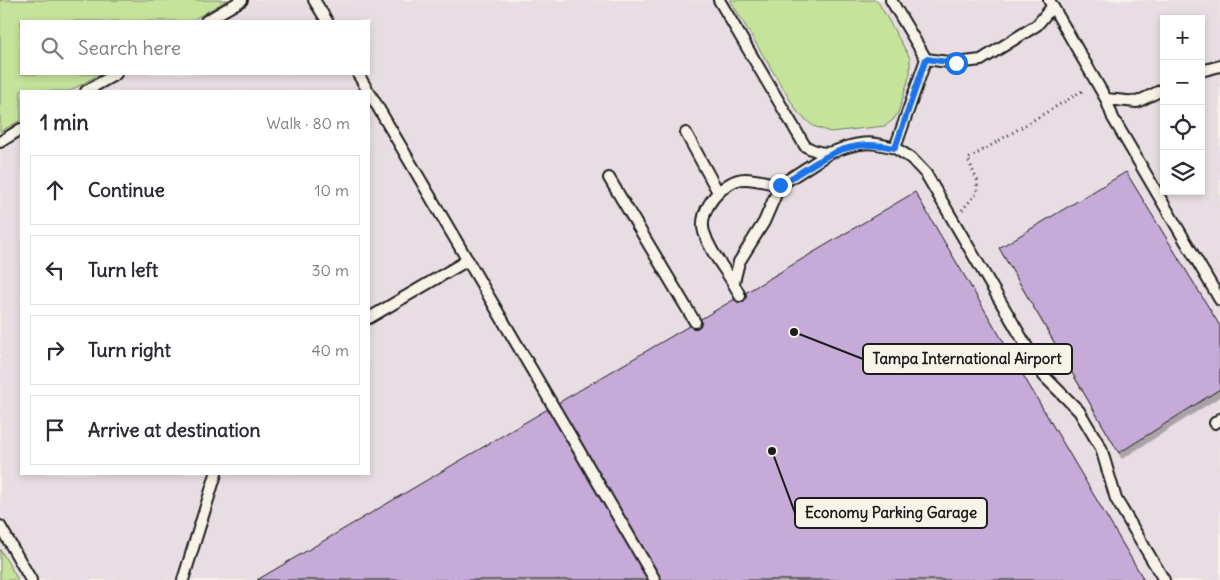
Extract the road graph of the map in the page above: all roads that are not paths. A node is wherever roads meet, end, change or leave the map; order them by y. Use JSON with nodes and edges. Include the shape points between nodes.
{"nodes":[{"id":1,"x":242,"y":0,"type":"edge"},
{"id":2,"x":314,"y":0,"type":"edge"},
{"id":3,"x":719,"y":0,"type":"edge"},
{"id":4,"x":891,"y":0,"type":"edge"},
{"id":5,"x":1050,"y":3,"type":"edge"},
{"id":6,"x":208,"y":20,"type":"edge"},
{"id":7,"x":325,"y":20,"type":"edge"},
{"id":8,"x":926,"y":59,"type":"junction"},
{"id":9,"x":1220,"y":66,"type":"edge"},
{"id":10,"x":1205,"y":70,"type":"edge"},
{"id":11,"x":114,"y":75,"type":"edge"},
{"id":12,"x":359,"y":75,"type":"edge"},
{"id":13,"x":88,"y":90,"type":"edge"},
{"id":14,"x":367,"y":90,"type":"edge"},
{"id":15,"x":1160,"y":91,"type":"edge"},
{"id":16,"x":370,"y":95,"type":"edge"},
{"id":17,"x":1106,"y":99,"type":"junction"},
{"id":18,"x":20,"y":130,"type":"edge"},
{"id":19,"x":686,"y":133,"type":"dead end"},
{"id":20,"x":0,"y":142,"type":"edge"},
{"id":21,"x":895,"y":148,"type":"junction"},
{"id":22,"x":828,"y":154,"type":"junction"},
{"id":23,"x":609,"y":178,"type":"dead end"},
{"id":24,"x":780,"y":185,"type":"junction"},
{"id":25,"x":718,"y":192,"type":"junction"},
{"id":26,"x":468,"y":260,"type":"junction"},
{"id":27,"x":734,"y":282,"type":"junction"},
{"id":28,"x":740,"y":296,"type":"dead end"},
{"id":29,"x":1220,"y":300,"type":"edge"},
{"id":30,"x":370,"y":317,"type":"edge"},
{"id":31,"x":695,"y":322,"type":"dead end"},
{"id":32,"x":216,"y":475,"type":"edge"},
{"id":33,"x":0,"y":526,"type":"edge"},
{"id":34,"x":31,"y":580,"type":"edge"},
{"id":35,"x":183,"y":580,"type":"edge"},
{"id":36,"x":655,"y":580,"type":"edge"},
{"id":37,"x":1164,"y":580,"type":"edge"}],
"edges":[{"from":1,"to":6,"type":"lane"},
{"from":2,"to":7,"type":"lane"},
{"from":3,"to":22,"type":"lane","via":[[806,146],[817,153]]},
{"from":4,"to":8,"type":"lane"},
{"from":5,"to":8,"type":"lane","via":[[1037,25],[981,60],[956,63]]},
{"from":5,"to":17,"type":"lane"},
{"from":8,"to":21,"type":"lane"},
{"from":9,"to":10,"type":"lane"},
{"from":11,"to":13,"type":"lane"},
{"from":12,"to":14,"type":"lane"},
{"from":15,"to":17,"type":"lane","via":[[1137,102]]},
{"from":16,"to":26,"type":"lane"},
{"from":17,"to":29,"type":"lane","via":[[1113,118]]},
{"from":18,"to":20,"type":"lane"},
{"from":19,"to":25,"type":"lane"},
{"from":21,"to":22,"type":"lane","via":[[875,143],[859,144]]},
{"from":21,"to":37,"type":"lane","via":[[911,158],[926,174],[1044,376],[1079,411],[1101,448],[1116,499]]},
{"from":22,"to":24,"type":"lane"},
{"from":23,"to":31,"type":"lane"},
{"from":24,"to":25,"type":"lane","via":[[744,179]]},
{"from":24,"to":27,"type":"lane","via":[[764,222],[739,262]]},
{"from":25,"to":27,"type":"lane","via":[[705,212],[703,230],[716,259]]},
{"from":26,"to":30,"type":"lane"},
{"from":26,"to":36,"type":"lane"},
{"from":27,"to":28,"type":"lane"},
{"from":32,"to":35,"type":"lane"},
{"from":33,"to":34,"type":"lane"}]}
